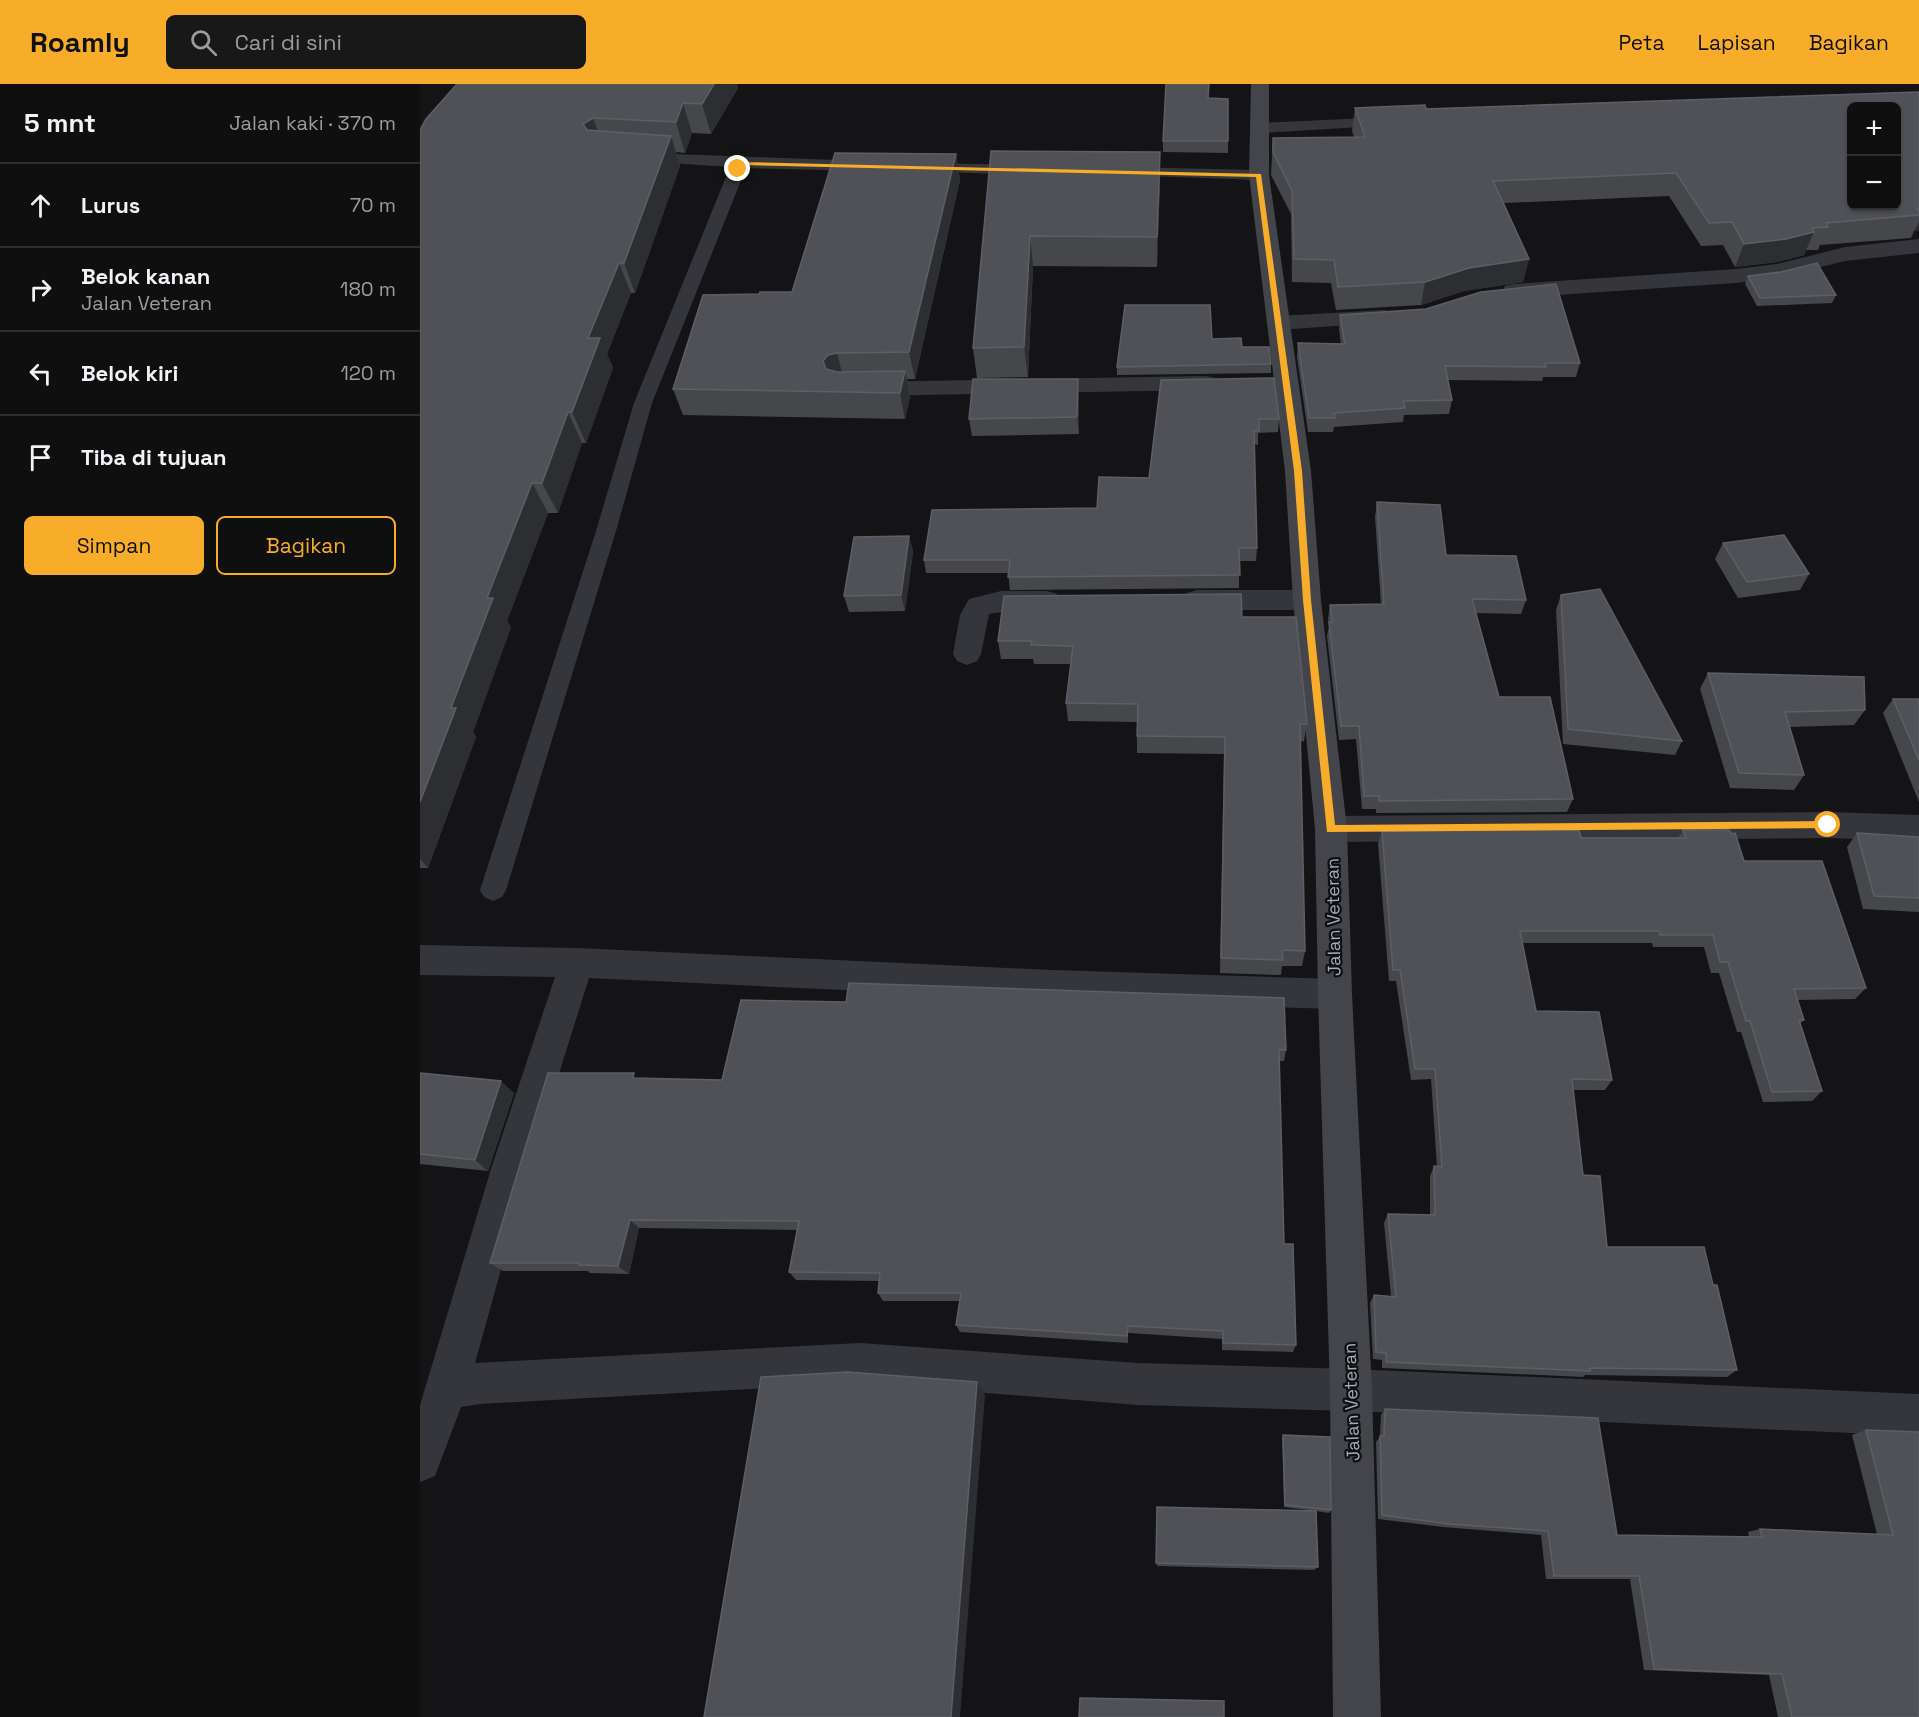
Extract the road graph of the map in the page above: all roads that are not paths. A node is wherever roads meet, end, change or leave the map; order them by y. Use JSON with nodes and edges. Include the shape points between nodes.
{"nodes":[{"id":1,"x":1260,"y":84,"type":"edge"},
{"id":2,"x":1404,"y":122,"type":"edge"},
{"id":3,"x":1260,"y":128,"type":"junction"},
{"id":4,"x":627,"y":157,"type":"edge"},
{"id":5,"x":740,"y":163,"type":"junction"},
{"id":6,"x":1043,"y":170,"type":"edge"},
{"id":7,"x":1102,"y":171,"type":"edge"},
{"id":8,"x":1259,"y":175,"type":"junction"},
{"id":9,"x":1919,"y":246,"type":"edge"},
{"id":10,"x":1491,"y":295,"type":"edge"},
{"id":11,"x":1401,"y":316,"type":"edge"},
{"id":12,"x":1278,"y":323,"type":"junction"},
{"id":13,"x":1226,"y":383,"type":"edge"},
{"id":14,"x":844,"y":389,"type":"edge"},
{"id":15,"x":1176,"y":600,"type":"edge"},
{"id":16,"x":1307,"y":600,"type":"junction"},
{"id":17,"x":1071,"y":601,"type":"edge"},
{"id":18,"x":967,"y":654,"type":"dead end"},
{"id":19,"x":1919,"y":828,"type":"edge"},
{"id":20,"x":1331,"y":829,"type":"junction"},
{"id":21,"x":493,"y":890,"type":"dead end"},
{"id":22,"x":420,"y":960,"type":"edge"},
{"id":23,"x":577,"y":963,"type":"junction"},
{"id":24,"x":1335,"y":994,"type":"junction"},
{"id":25,"x":447,"y":1388,"type":"junction"},
{"id":26,"x":1351,"y":1390,"type":"junction"},
{"id":27,"x":1919,"y":1415,"type":"edge"},
{"id":28,"x":420,"y":1461,"type":"edge"},
{"id":29,"x":1357,"y":1717,"type":"edge"}],
"edges":[{"from":1,"to":3,"type":"main road","name":"Jalan Veteran"},
{"from":2,"to":3,"type":"lane"},
{"from":3,"to":8,"type":"main road","name":"Jalan Veteran"},
{"from":4,"to":5,"type":"lane"},
{"from":5,"to":6,"type":"lane"},
{"from":5,"to":21,"type":"lane","via":[[643,403]]},
{"from":7,"to":8,"type":"lane"},
{"from":8,"to":12,"type":"main road","name":"Jalan Veteran"},
{"from":9,"to":10,"type":"street","via":[[1845,254],[1777,271],[1736,276]]},
{"from":11,"to":12,"type":"street"},
{"from":12,"to":16,"type":"main road","name":"Jalan Veteran","via":[[1274,382],[1298,471]]},
{"from":13,"to":14,"type":"street"},
{"from":15,"to":16,"type":"street"},
{"from":16,"to":20,"type":"main road","name":"Jalan Veteran"},
{"from":17,"to":18,"type":"street","via":[[983,603],[974,615]]},
{"from":19,"to":20,"type":"street","via":[[1828,825]]},
{"from":20,"to":24,"type":"main road","name":"Jalan Veteran"},
{"from":22,"to":23,"type":"street"},
{"from":23,"to":24,"type":"street"},
{"from":23,"to":25,"type":"street","via":[[510,1169]]},
{"from":24,"to":26,"type":"main road","name":"Jalan Veteran"},
{"from":25,"to":26,"type":"street","via":[[860,1363],[1138,1384]]},
{"from":25,"to":28,"type":"street"},
{"from":26,"to":27,"type":"street"},
{"from":26,"to":29,"type":"main road","name":"Jalan Veteran"}]}
